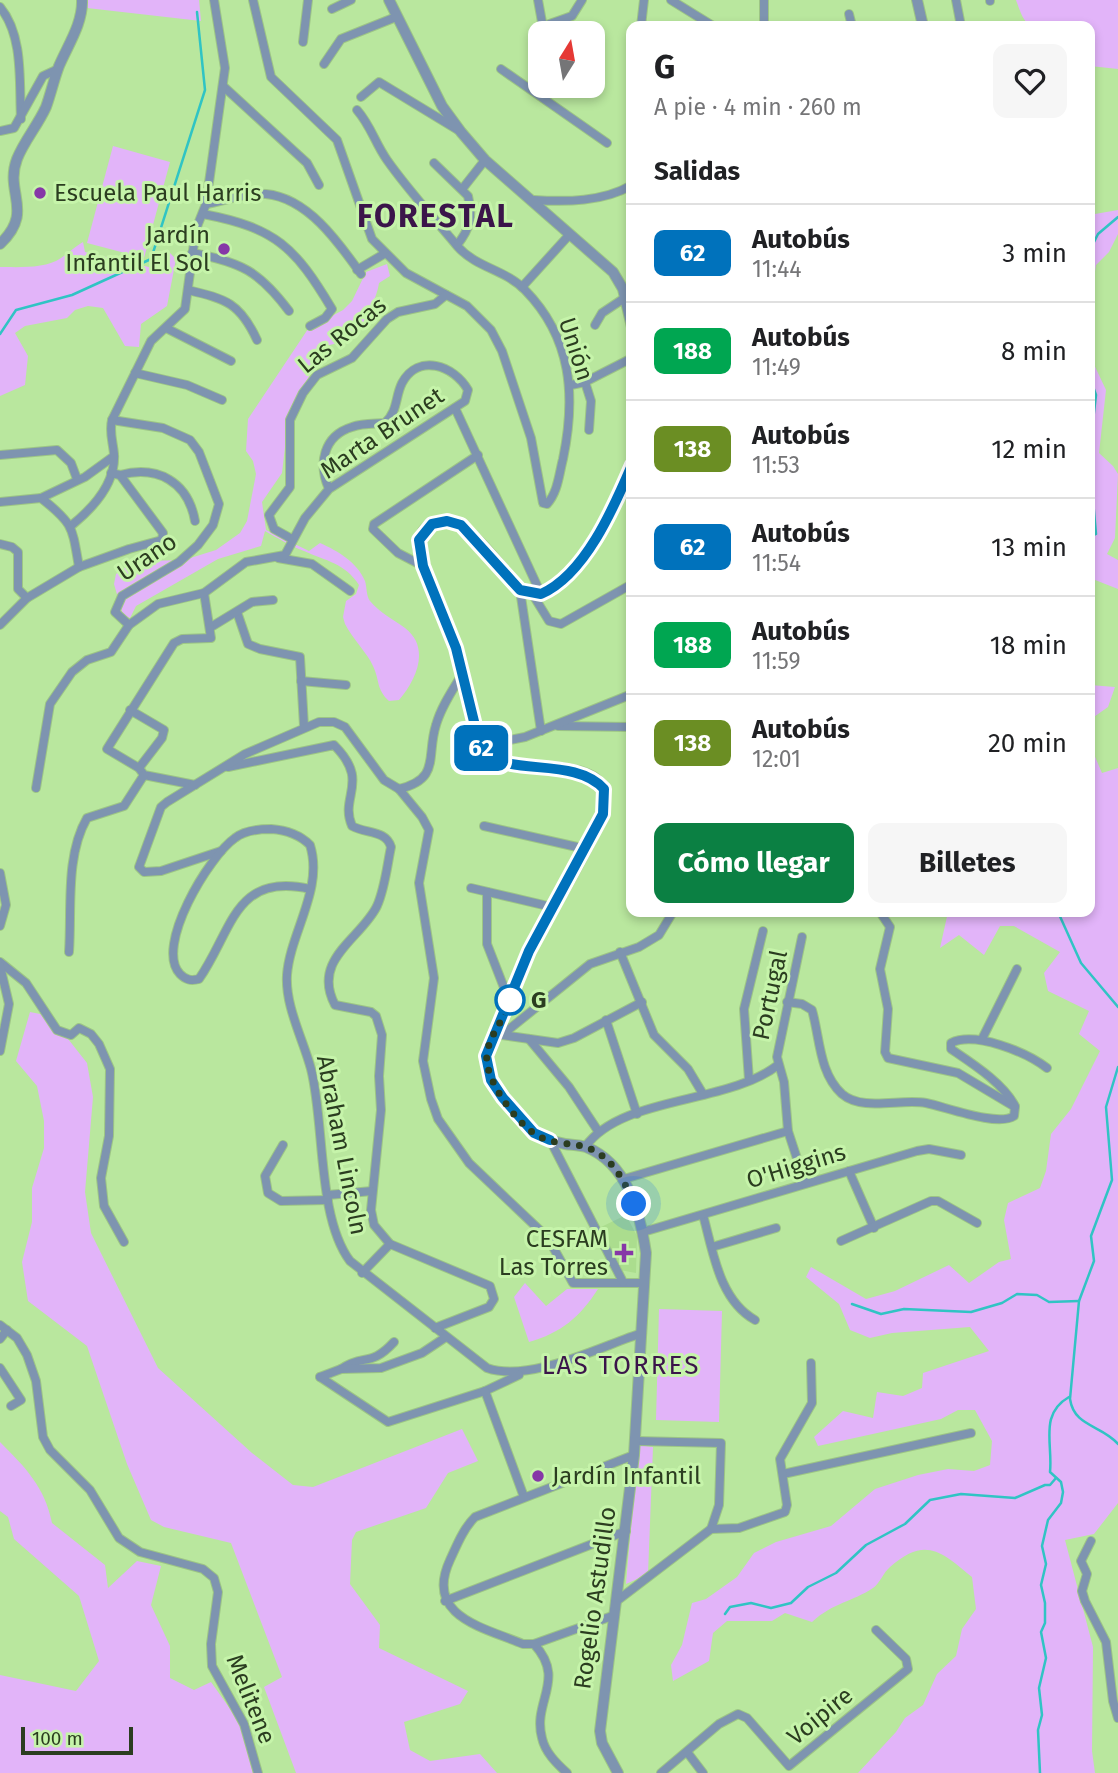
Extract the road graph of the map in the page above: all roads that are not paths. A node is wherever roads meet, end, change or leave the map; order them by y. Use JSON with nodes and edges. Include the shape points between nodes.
{"nodes":[{"id":1,"x":82,"y":0,"type":"edge"},
{"id":2,"x":214,"y":0,"type":"edge"},
{"id":3,"x":253,"y":0,"type":"edge"},
{"id":4,"x":308,"y":0,"type":"edge"},
{"id":5,"x":351,"y":0,"type":"edge"},
{"id":6,"x":390,"y":0,"type":"edge"},
{"id":7,"x":538,"y":0,"type":"edge"},
{"id":8,"x":582,"y":0,"type":"edge"},
{"id":9,"x":635,"y":0,"type":"edge"},
{"id":10,"x":671,"y":0,"type":"edge"},
{"id":11,"x":764,"y":0,"type":"edge"},
{"id":12,"x":917,"y":0,"type":"edge"},
{"id":13,"x":956,"y":0,"type":"edge"},
{"id":14,"x":643,"y":4,"type":"edge"},
{"id":15,"x":0,"y":7,"type":"edge"},
{"id":16,"x":332,"y":9,"type":"dead end"},
{"id":17,"x":849,"y":14,"type":"dead end"},
{"id":18,"x":397,"y":17,"type":"junction"},
{"id":19,"x":542,"y":21,"type":"edge"},
{"id":20,"x":562,"y":21,"type":"edge"},
{"id":21,"x":705,"y":21,"type":"edge"},
{"id":22,"x":764,"y":21,"type":"edge"},
{"id":23,"x":851,"y":21,"type":"edge"},
{"id":24,"x":922,"y":21,"type":"edge"},
{"id":25,"x":960,"y":21,"type":"edge"},
{"id":26,"x":303,"y":42,"type":"dead end"},
{"id":27,"x":324,"y":64,"type":"dead end"},
{"id":28,"x":58,"y":69,"type":"junction"},
{"id":29,"x":502,"y":69,"type":"dead end"},
{"id":30,"x":223,"y":86,"type":"junction"},
{"id":31,"x":528,"y":87,"type":"edge"},
{"id":32,"x":361,"y":97,"type":"dead end"},
{"id":33,"x":545,"y":98,"type":"edge"},
{"id":34,"x":357,"y":110,"type":"dead end"},
{"id":35,"x":21,"y":119,"type":"junction"},
{"id":36,"x":0,"y":131,"type":"edge"},
{"id":37,"x":461,"y":132,"type":"junction"},
{"id":38,"x":607,"y":143,"type":"dead end"},
{"id":39,"x":485,"y":160,"type":"junction"},
{"id":40,"x":434,"y":163,"type":"dead end"},
{"id":41,"x":319,"y":185,"type":"dead end"},
{"id":42,"x":626,"y":187,"type":"edge"},
{"id":43,"x":463,"y":188,"type":"junction"},
{"id":44,"x":534,"y":200,"type":"junction"},
{"id":45,"x":206,"y":204,"type":"junction"},
{"id":46,"x":203,"y":214,"type":"junction"},
{"id":47,"x":570,"y":234,"type":"junction"},
{"id":48,"x":0,"y":244,"type":"edge"},
{"id":49,"x":457,"y":245,"type":"junction"},
{"id":50,"x":192,"y":253,"type":"junction"},
{"id":51,"x":384,"y":254,"type":"junction"},
{"id":52,"x":522,"y":287,"type":"junction"},
{"id":53,"x":188,"y":290,"type":"junction"},
{"id":54,"x":446,"y":295,"type":"junction"},
{"id":55,"x":626,"y":297,"type":"joint"},
{"id":56,"x":289,"y":311,"type":"dead end"},
{"id":57,"x":595,"y":325,"type":"dead end"},
{"id":58,"x":310,"y":326,"type":"dead end"},
{"id":59,"x":166,"y":328,"type":"junction"},
{"id":60,"x":257,"y":340,"type":"dead end"},
{"id":61,"x":231,"y":361,"type":"dead end"},
{"id":62,"x":626,"y":361,"type":"edge"},
{"id":63,"x":135,"y":373,"type":"junction"},
{"id":64,"x":585,"y":382,"type":"junction"},
{"id":65,"x":571,"y":385,"type":"junction"},
{"id":66,"x":222,"y":400,"type":"dead end"},
{"id":67,"x":455,"y":408,"type":"junction"},
{"id":68,"x":113,"y":420,"type":"junction"},
{"id":69,"x":589,"y":430,"type":"dead end"},
{"id":70,"x":0,"y":455,"type":"edge"},
{"id":71,"x":478,"y":455,"type":"junction"},
{"id":72,"x":114,"y":456,"type":"junction"},
{"id":73,"x":116,"y":474,"type":"junction"},
{"id":74,"x":77,"y":479,"type":"junction"},
{"id":75,"x":626,"y":479,"type":"edge"},
{"id":76,"x":329,"y":489,"type":"junction"},
{"id":77,"x":41,"y":498,"type":"junction"},
{"id":78,"x":0,"y":502,"type":"edge"},
{"id":79,"x":195,"y":521,"type":"dead end"},
{"id":80,"x":72,"y":525,"type":"junction"},
{"id":81,"x":292,"y":539,"type":"junction"},
{"id":82,"x":0,"y":544,"type":"edge"},
{"id":83,"x":278,"y":558,"type":"junction"},
{"id":84,"x":423,"y":566,"type":"junction"},
{"id":85,"x":79,"y":568,"type":"junction"},
{"id":86,"x":626,"y":587,"type":"edge"},
{"id":87,"x":18,"y":589,"type":"junction"},
{"id":88,"x":520,"y":590,"type":"junction"},
{"id":89,"x":350,"y":591,"type":"dead end"},
{"id":90,"x":204,"y":593,"type":"junction"},
{"id":91,"x":537,"y":594,"type":"junction"},
{"id":92,"x":27,"y":598,"type":"junction"},
{"id":93,"x":273,"y":600,"type":"dead end"},
{"id":94,"x":237,"y":612,"type":"junction"},
{"id":95,"x":12,"y":614,"type":"junction"},
{"id":96,"x":0,"y":625,"type":"edge"},
{"id":97,"x":130,"y":625,"type":"junction"},
{"id":98,"x":211,"y":627,"type":"junction"},
{"id":99,"x":461,"y":676,"type":"junction"},
{"id":100,"x":301,"y":681,"type":"junction"},
{"id":101,"x":346,"y":685,"type":"dead end"},
{"id":102,"x":626,"y":697,"type":"edge"},
{"id":103,"x":130,"y":709,"type":"junction"},
{"id":104,"x":304,"y":726,"type":"junction"},
{"id":105,"x":556,"y":726,"type":"junction"},
{"id":106,"x":626,"y":727,"type":"edge"},
{"id":107,"x":541,"y":731,"type":"junction"},
{"id":108,"x":480,"y":746,"type":"junction"},
{"id":109,"x":228,"y":767,"type":"junction"},
{"id":110,"x":142,"y":772,"type":"junction"},
{"id":111,"x":195,"y":785,"type":"junction"},
{"id":112,"x":36,"y":788,"type":"dead end"},
{"id":113,"x":399,"y":789,"type":"junction"},
{"id":114,"x":484,"y":826,"type":"dead end"},
{"id":115,"x":586,"y":849,"type":"junction"},
{"id":116,"x":221,"y":851,"type":"junction"},
{"id":117,"x":0,"y":873,"type":"edge"},
{"id":118,"x":471,"y":888,"type":"dead end"},
{"id":119,"x":310,"y":889,"type":"junction"},
{"id":120,"x":487,"y":892,"type":"junction"},
{"id":121,"x":552,"y":907,"type":"junction"},
{"id":122,"x":670,"y":917,"type":"edge"},
{"id":123,"x":883,"y":917,"type":"edge"},
{"id":124,"x":0,"y":926,"type":"edge"},
{"id":125,"x":763,"y":931,"type":"dead end"},
{"id":126,"x":802,"y":937,"type":"dead end"},
{"id":127,"x":69,"y":952,"type":"dead end"},
{"id":128,"x":620,"y":952,"type":"junction"},
{"id":129,"x":0,"y":964,"type":"edge"},
{"id":130,"x":1017,"y":969,"type":"dead end"},
{"id":131,"x":642,"y":1002,"type":"junction"},
{"id":132,"x":787,"y":1002,"type":"junction"},
{"id":133,"x":509,"y":1003,"type":"junction"},
{"id":134,"x":606,"y":1020,"type":"junction"},
{"id":135,"x":498,"y":1035,"type":"junction"},
{"id":136,"x":529,"y":1039,"type":"junction"},
{"id":137,"x":982,"y":1039,"type":"junction"},
{"id":138,"x":0,"y":1051,"type":"edge"},
{"id":139,"x":778,"y":1065,"type":"junction"},
{"id":140,"x":1047,"y":1068,"type":"dead end"},
{"id":141,"x":749,"y":1080,"type":"junction"},
{"id":142,"x":703,"y":1094,"type":"junction"},
{"id":143,"x":1015,"y":1107,"type":"junction"},
{"id":144,"x":637,"y":1114,"type":"junction"},
{"id":145,"x":598,"y":1131,"type":"junction"},
{"id":146,"x":788,"y":1131,"type":"junction"},
{"id":147,"x":550,"y":1140,"type":"junction"},
{"id":148,"x":283,"y":1145,"type":"dead end"},
{"id":149,"x":585,"y":1147,"type":"junction"},
{"id":150,"x":961,"y":1155,"type":"dead end"},
{"id":151,"x":849,"y":1171,"type":"junction"},
{"id":152,"x":624,"y":1179,"type":"junction"},
{"id":153,"x":805,"y":1184,"type":"junction"},
{"id":154,"x":372,"y":1191,"type":"junction"},
{"id":155,"x":328,"y":1198,"type":"junction"},
{"id":156,"x":703,"y":1215,"type":"junction"},
{"id":157,"x":977,"y":1223,"type":"dead end"},
{"id":158,"x":776,"y":1228,"type":"dead end"},
{"id":159,"x":874,"y":1228,"type":"junction"},
{"id":160,"x":643,"y":1232,"type":"junction"},
{"id":161,"x":124,"y":1241,"type":"dead end"},
{"id":162,"x":841,"y":1241,"type":"dead end"},
{"id":163,"x":390,"y":1244,"type":"junction"},
{"id":164,"x":712,"y":1247,"type":"junction"},
{"id":165,"x":362,"y":1273,"type":"junction"},
{"id":166,"x":623,"y":1282,"type":"junction"},
{"id":167,"x":643,"y":1283,"type":"junction"},
{"id":168,"x":755,"y":1320,"type":"dead end"},
{"id":169,"x":4,"y":1327,"type":"edge"},
{"id":170,"x":435,"y":1328,"type":"junction"},
{"id":171,"x":642,"y":1333,"type":"junction"},
{"id":172,"x":446,"y":1337,"type":"junction"},
{"id":173,"x":0,"y":1339,"type":"edge"},
{"id":174,"x":394,"y":1342,"type":"dead end"},
{"id":175,"x":811,"y":1363,"type":"dead end"},
{"id":176,"x":0,"y":1368,"type":"edge"},
{"id":177,"x":341,"y":1369,"type":"junction"},
{"id":178,"x":523,"y":1373,"type":"junction"},
{"id":179,"x":485,"y":1391,"type":"junction"},
{"id":180,"x":10,"y":1406,"type":"dead end"},
{"id":181,"x":971,"y":1433,"type":"dead end"},
{"id":182,"x":636,"y":1441,"type":"junction"},
{"id":183,"x":634,"y":1455,"type":"junction"},
{"id":184,"x":783,"y":1474,"type":"junction"},
{"id":185,"x":524,"y":1497,"type":"junction"},
{"id":186,"x":711,"y":1529,"type":"junction"},
{"id":187,"x":626,"y":1531,"type":"junction"},
{"id":188,"x":1091,"y":1541,"type":"dead end"},
{"id":189,"x":618,"y":1600,"type":"junction"},
{"id":190,"x":445,"y":1601,"type":"junction"},
{"id":191,"x":615,"y":1615,"type":"junction"},
{"id":192,"x":876,"y":1630,"type":"dead end"},
{"id":193,"x":534,"y":1644,"type":"junction"},
{"id":194,"x":1118,"y":1718,"type":"edge"},
{"id":195,"x":687,"y":1752,"type":"junction"},
{"id":196,"x":791,"y":1769,"type":"edge"},
{"id":197,"x":258,"y":1773,"type":"edge"},
{"id":198,"x":567,"y":1773,"type":"edge"},
{"id":199,"x":618,"y":1773,"type":"edge"},
{"id":200,"x":661,"y":1773,"type":"edge"},
{"id":201,"x":703,"y":1773,"type":"edge"}],
"edges":[{"from":1,"to":28,"type":"street","via":[[78,26]]},
{"from":2,"to":30,"type":"street","via":[[225,68]]},
{"from":3,"to":51,"type":"street","via":[[271,77],[337,140],[372,239]]},
{"from":4,"to":26,"type":"street"},
{"from":5,"to":16,"type":"street"},
{"from":6,"to":18,"type":"street"},
{"from":7,"to":19,"type":"street"},
{"from":8,"to":20,"type":"street","via":[[572,16]]},
{"from":9,"to":14,"type":"street"},
{"from":10,"to":21,"type":"street"},
{"from":11,"to":22,"type":"street"},
{"from":12,"to":24,"type":"street"},
{"from":13,"to":25,"type":"street"},
{"from":15,"to":35,"type":"street","via":[[12,27],[18,52]]},
{"from":17,"to":23,"type":"street"},
{"from":18,"to":27,"type":"street","via":[[341,39]]},
{"from":18,"to":37,"type":"street","via":[[442,106]]},
{"from":28,"to":35,"type":"street","via":[[43,76]]},
{"from":28,"to":48,"type":"street","via":[[45,108],[18,158],[15,178],[20,210],[11,234]]},
{"from":29,"to":31,"type":"street"},
{"from":30,"to":41,"type":"street","via":[[307,163]]},
{"from":30,"to":45,"type":"street"},
{"from":32,"to":37,"type":"street","via":[[379,82]]},
{"from":33,"to":38,"type":"street"},
{"from":34,"to":49,"type":"street","name":"Unión","via":[[385,156]]},
{"from":35,"to":36,"type":"street","via":[[14,128]]},
{"from":37,"to":39,"type":"street"},
{"from":39,"to":43,"type":"street"},
{"from":39,"to":44,"type":"street"},
{"from":40,"to":43,"type":"street"},
{"from":42,"to":44,"type":"street","via":[[602,197]]},
{"from":43,"to":49,"type":"street","via":[[471,221]]},
{"from":44,"to":47,"type":"street"},
{"from":45,"to":46,"type":"street"},
{"from":45,"to":51,"type":"street","via":[[265,194],[284,199],[330,231],[359,272]]},
{"from":46,"to":50,"type":"street"},
{"from":46,"to":58,"type":"street","via":[[243,223],[273,237],[307,268],[332,309]]},
{"from":47,"to":52,"type":"street"},
{"from":47,"to":55,"type":"street","via":[[613,272]]},
{"from":49,"to":52,"type":"street","name":"Unión","via":[[479,265]]},
{"from":50,"to":53,"type":"street"},
{"from":50,"to":56,"type":"street","via":[[246,268],[269,284]]},
{"from":51,"to":54,"type":"street","via":[[406,273]]},
{"from":52,"to":65,"type":"street","name":"Unión","via":[[554,332]]},
{"from":53,"to":59,"type":"street","via":[[185,309]]},
{"from":53,"to":60,"type":"street","via":[[229,302]]},
{"from":54,"to":65,"type":"street","name":"Unión","via":[[479,316],[502,351],[531,438],[545,504],[553,497],[570,426]]},
{"from":54,"to":81,"type":"street","name":"Las Rocas","via":[[435,304],[387,319],[352,358],[317,375],[303,393],[288,429],[290,487],[269,516],[274,529]]},
{"from":55,"to":57,"type":"street","via":[[602,313]]},
{"from":59,"to":61,"type":"street"},
{"from":59,"to":63,"type":"street","via":[[151,341]]},
{"from":62,"to":64,"type":"street"},
{"from":63,"to":66,"type":"street"},
{"from":63,"to":68,"type":"street"},
{"from":64,"to":65,"type":"street"},
{"from":64,"to":69,"type":"street","via":[[591,401]]},
{"from":67,"to":71,"type":"street"},
{"from":67,"to":76,"type":"street","name":"Marta Brunet"},
{"from":67,"to":76,"type":"street","name":"Marta Brunet","via":[[468,394],[456,372],[446,367],[421,368],[408,375],[395,411],[385,423],[351,427],[328,445],[322,460]]},
{"from":68,"to":72,"type":"street"},
{"from":68,"to":97,"type":"street","name":"Urano","via":[[163,428],[190,440],[200,452],[219,504],[213,525],[198,545],[179,562],[122,596],[115,612]]},
{"from":70,"to":74,"type":"street","via":[[57,450],[71,463]]},
{"from":71,"to":84,"type":"street","via":[[374,524],[373,529],[388,545]]},
{"from":71,"to":91,"type":"street"},
{"from":72,"to":73,"type":"street"},
{"from":72,"to":74,"type":"street"},
{"from":73,"to":79,"type":"street","via":[[151,472],[170,477],[193,506]]},
{"from":73,"to":80,"type":"street","via":[[96,506]]},
{"from":73,"to":85,"type":"street","via":[[163,534],[162,540]]},
{"from":74,"to":77,"type":"street"},
{"from":75,"to":91,"type":"street","via":[[585,554],[562,580]]},
{"from":76,"to":81,"type":"street","name":"Marta Brunet"},
{"from":77,"to":78,"type":"street"},
{"from":77,"to":80,"type":"street"},
{"from":80,"to":85,"type":"street"},
{"from":81,"to":83,"type":"street","name":"Marta Brunet","via":[[285,555]]},
{"from":82,"to":87,"type":"street","via":[[18,552]]},
{"from":83,"to":89,"type":"street","via":[[312,564]]},
{"from":83,"to":90,"type":"street","via":[[246,562]]},
{"from":84,"to":88,"type":"street","via":[[418,548],[422,533],[432,524],[454,522],[469,532]]},
{"from":84,"to":99,"type":"street","via":[[451,635]]},
{"from":85,"to":92,"type":"street"},
{"from":86,"to":91,"type":"street","via":[[561,624],[549,621]]},
{"from":87,"to":92,"type":"street"},
{"from":87,"to":95,"type":"street"},
{"from":88,"to":91,"type":"street"},
{"from":88,"to":107,"type":"street"},
{"from":90,"to":97,"type":"street","via":[[158,604]]},
{"from":90,"to":98,"type":"street"},
{"from":92,"to":95,"type":"street"},
{"from":93,"to":94,"type":"street","via":[[252,602]]},
{"from":94,"to":98,"type":"street"},
{"from":94,"to":100,"type":"street","via":[[248,644],[300,657]]},
{"from":95,"to":96,"type":"street"},
{"from":97,"to":112,"type":"street","via":[[111,652],[87,660],[72,672],[50,704]]},
{"from":98,"to":103,"type":"street","via":[[211,638],[174,643]]},
{"from":99,"to":108,"type":"street"},
{"from":99,"to":113,"type":"street","via":[[436,724],[426,776]]},
{"from":100,"to":101,"type":"street"},
{"from":100,"to":104,"type":"street"},
{"from":102,"to":105,"type":"street"},
{"from":103,"to":110,"type":"street","via":[[164,730]]},
{"from":103,"to":110,"type":"street","via":[[107,749]]},
{"from":104,"to":109,"type":"street"},
{"from":104,"to":113,"type":"street","via":[[334,722],[345,727],[384,779]]},
{"from":105,"to":106,"type":"street"},
{"from":105,"to":107,"type":"street"},
{"from":107,"to":108,"type":"street"},
{"from":108,"to":115,"type":"street","via":[[491,759],[595,778],[606,800]]},
{"from":109,"to":111,"type":"street"},
{"from":109,"to":154,"type":"street","via":[[334,745],[349,764],[354,790],[349,811],[352,826],[384,835],[391,847],[378,904],[340,948],[330,974],[335,1005],[371,1012],[380,1024],[381,1110]]},
{"from":110,"to":111,"type":"street"},
{"from":110,"to":127,"type":"street","via":[[124,806],[88,818],[78,834]]},
{"from":111,"to":116,"type":"street","via":[[161,807],[140,870],[161,872]]},
{"from":113,"to":166,"type":"street","via":[[429,830],[419,883],[434,978],[423,1061],[438,1119],[483,1180],[548,1238],[573,1283]]},
{"from":114,"to":115,"type":"street"},
{"from":115,"to":121,"type":"street"},
{"from":116,"to":119,"type":"street","name":"Abraham Lincoln","via":[[235,837],[261,829],[299,835],[312,852]]},
{"from":116,"to":119,"type":"street","via":[[182,915],[174,942],[175,968],[183,978],[199,979],[253,893],[291,885]]},
{"from":117,"to":124,"type":"street","via":[[6,905]]},
{"from":118,"to":120,"type":"street"},
{"from":119,"to":155,"type":"street","name":"Abraham Lincoln","via":[[287,976],[318,1107]]},
{"from":120,"to":121,"type":"street"},
{"from":120,"to":133,"type":"street","via":[[487,944]]},
{"from":121,"to":133,"type":"street"},
{"from":122,"to":128,"type":"street","via":[[659,935]]},
{"from":123,"to":143,"type":"street","via":[[890,927],[880,969],[888,1009],[888,1058],[958,1073]]},
{"from":125,"to":141,"type":"street","via":[[744,1009]]},
{"from":126,"to":132,"type":"street","name":"Portugal"},
{"from":128,"to":131,"type":"street"},
{"from":128,"to":135,"type":"street","via":[[590,964]]},
{"from":129,"to":138,"type":"street","via":[[9,1004]]},
{"from":129,"to":161,"type":"street","via":[[26,983],[57,1030],[71,1035],[79,1028],[99,1044],[110,1069],[109,1136],[101,1178],[104,1206]]},
{"from":130,"to":137,"type":"street"},
{"from":131,"to":134,"type":"street"},
{"from":131,"to":142,"type":"street","via":[[654,1035],[688,1069]]},
{"from":132,"to":139,"type":"street","name":"Portugal"},
{"from":132,"to":143,"type":"street","via":[[802,1003],[811,1010],[827,1073],[838,1090],[853,1101],[918,1102],[1001,1119],[1014,1116]]},
{"from":133,"to":135,"type":"street"},
{"from":134,"to":136,"type":"street","via":[[558,1043]]},
{"from":134,"to":144,"type":"street"},
{"from":135,"to":136,"type":"street"},
{"from":135,"to":147,"type":"street","via":[[486,1056],[491,1080],[522,1122]]},
{"from":136,"to":145,"type":"street"},
{"from":137,"to":140,"type":"street"},
{"from":137,"to":143,"type":"street","via":[[953,1041],[950,1046],[1011,1098]]},
{"from":139,"to":141,"type":"street"},
{"from":139,"to":146,"type":"street","name":"Portugal"},
{"from":141,"to":142,"type":"street"},
{"from":142,"to":144,"type":"street"},
{"from":144,"to":145,"type":"street"},
{"from":145,"to":149,"type":"street"},
{"from":146,"to":152,"type":"street"},
{"from":146,"to":153,"type":"street","name":"Portugal"},
{"from":147,"to":149,"type":"street","name":"Rogelio Astudillo"},
{"from":147,"to":166,"type":"street"},
{"from":148,"to":155,"type":"street","via":[[265,1176],[268,1193],[281,1201]]},
{"from":149,"to":152,"type":"street","name":"Rogelio Astudillo"},
{"from":150,"to":151,"type":"street","name":"O'Higgins","via":[[929,1149]]},
{"from":151,"to":153,"type":"street","name":"O'Higgins"},
{"from":151,"to":159,"type":"street"},
{"from":152,"to":160,"type":"street","name":"Rogelio Astudillo"},
{"from":153,"to":156,"type":"street","name":"O'Higgins"},
{"from":154,"to":155,"type":"street"},
{"from":154,"to":163,"type":"street","via":[[374,1225]]},
{"from":155,"to":165,"type":"street","name":"Abraham Lincoln","via":[[340,1246]]},
{"from":156,"to":160,"type":"street","name":"O'Higgins"},
{"from":156,"to":164,"type":"street"},
{"from":157,"to":159,"type":"street","via":[[937,1201]]},
{"from":158,"to":164,"type":"street"},
{"from":159,"to":162,"type":"street"},
{"from":160,"to":167,"type":"street","name":"Rogelio Astudillo"},
{"from":163,"to":165,"type":"street"},
{"from":163,"to":170,"type":"street","via":[[491,1286],[494,1299],[489,1307]]},
{"from":164,"to":168,"type":"street","via":[[725,1287],[736,1305]]},
{"from":165,"to":170,"type":"street","name":"Abraham Lincoln"},
{"from":166,"to":167,"type":"street"},
{"from":167,"to":171,"type":"street","name":"Rogelio Astudillo"},
{"from":169,"to":173,"type":"street"},
{"from":169,"to":197,"type":"street","name":"Melitene","via":[[27,1355],[36,1381],[43,1437],[50,1450],[90,1490],[118,1538],[140,1552],[203,1569],[214,1578],[218,1592],[212,1666],[244,1724]]},
{"from":170,"to":172,"type":"street","name":"Abraham Lincoln"},
{"from":171,"to":178,"type":"street","name":"Abraham Lincoln"},
{"from":171,"to":182,"type":"street","name":"Rogelio Astudillo"},
{"from":172,"to":177,"type":"street","via":[[422,1353],[381,1368]]},
{"from":172,"to":178,"type":"street","name":"Abraham Lincoln","via":[[487,1368]]},
{"from":174,"to":177,"type":"street","via":[[373,1360],[352,1362]]},
{"from":175,"to":184,"type":"street","via":[[812,1403],[781,1454]]},
{"from":176,"to":180,"type":"street","via":[[21,1400]]},
{"from":177,"to":179,"type":"street","via":[[320,1377],[388,1422]]},
{"from":178,"to":179,"type":"street"},
{"from":179,"to":185,"type":"street"},
{"from":181,"to":184,"type":"street"},
{"from":182,"to":183,"type":"street","name":"Rogelio Astudillo"},
{"from":182,"to":186,"type":"street","via":[[722,1443],[719,1506]]},
{"from":183,"to":185,"type":"street"},
{"from":183,"to":187,"type":"street","name":"Rogelio Astudillo"},
{"from":184,"to":186,"type":"street","via":[[787,1506],[778,1517],[739,1528]]},
{"from":185,"to":190,"type":"street","via":[[470,1522],[442,1577]]},
{"from":186,"to":189,"type":"street"},
{"from":187,"to":189,"type":"street","name":"Rogelio Astudillo"},
{"from":187,"to":190,"type":"street"},
{"from":188,"to":194,"type":"street","via":[[1081,1561],[1087,1574],[1082,1591],[1106,1642]]},
{"from":189,"to":191,"type":"street","name":"Rogelio Astudillo"},
{"from":190,"to":193,"type":"street","via":[[462,1617],[523,1644]]},
{"from":191,"to":193,"type":"street"},
{"from":191,"to":199,"type":"street","name":"Rogelio Astudillo","via":[[600,1731]]},
{"from":192,"to":196,"type":"street","name":"Voipire","via":[[909,1666],[906,1672]]},
{"from":193,"to":198,"type":"street","via":[[550,1672],[542,1739]]},
{"from":195,"to":196,"type":"street","name":"Voipire","via":[[738,1714],[747,1718]]},
{"from":195,"to":200,"type":"street","name":"Voipire"},
{"from":195,"to":201,"type":"street"}]}
